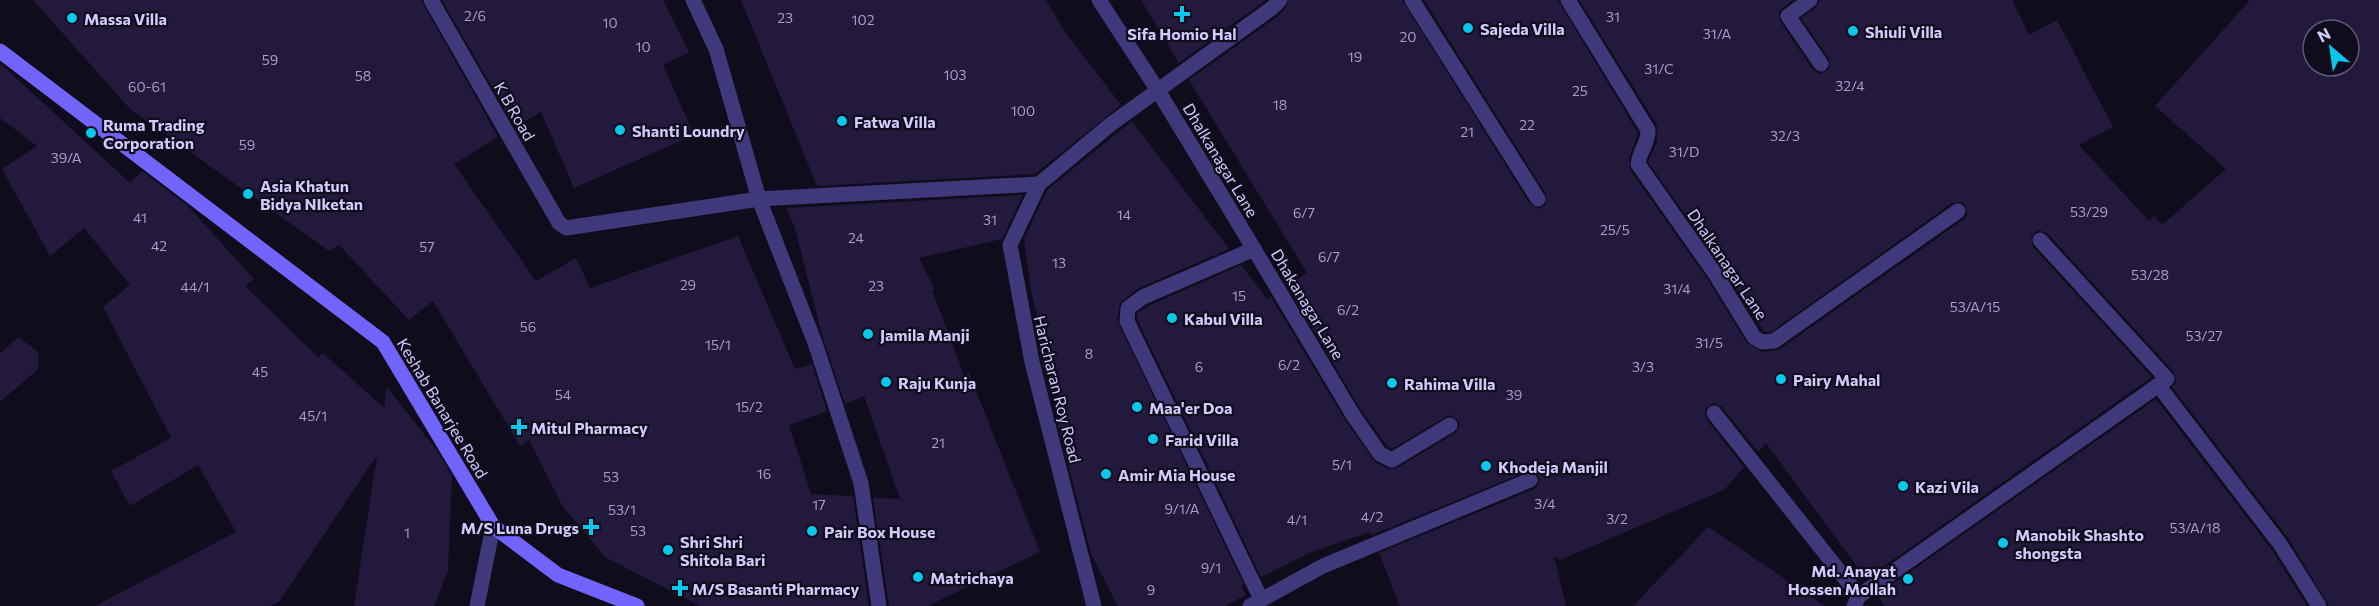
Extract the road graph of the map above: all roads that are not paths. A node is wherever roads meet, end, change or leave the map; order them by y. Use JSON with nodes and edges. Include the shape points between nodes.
{"nodes":[{"id":1,"x":431,"y":0,"type":"edge"},
{"id":2,"x":693,"y":0,"type":"edge"},
{"id":3,"x":1099,"y":0,"type":"edge"},
{"id":4,"x":1412,"y":0,"type":"edge"},
{"id":5,"x":1568,"y":0,"type":"edge"},
{"id":6,"x":1810,"y":0,"type":"edge"},
{"id":7,"x":1273,"y":3,"type":"edge"},
{"id":8,"x":0,"y":51,"type":"edge"},
{"id":9,"x":1821,"y":64,"type":"dead end"},
{"id":10,"x":1157,"y":89,"type":"junction"},
{"id":11,"x":1039,"y":184,"type":"junction"},
{"id":12,"x":1538,"y":198,"type":"dead end"},
{"id":13,"x":759,"y":199,"type":"junction"},
{"id":14,"x":1958,"y":211,"type":"dead end"},
{"id":15,"x":2040,"y":240,"type":"dead end"},
{"id":16,"x":1254,"y":249,"type":"junction"},
{"id":17,"x":2158,"y":385,"type":"junction"},
{"id":18,"x":1714,"y":413,"type":"dead end"},
{"id":19,"x":1450,"y":425,"type":"dead end"},
{"id":20,"x":1530,"y":480,"type":"dead end"},
{"id":21,"x":494,"y":526,"type":"junction"},
{"id":22,"x":1857,"y":601,"type":"edge"},
{"id":23,"x":1256,"y":603,"type":"edge"},
{"id":24,"x":477,"y":606,"type":"edge"},
{"id":25,"x":637,"y":606,"type":"edge"},
{"id":26,"x":879,"y":606,"type":"edge"},
{"id":27,"x":1094,"y":606,"type":"edge"},
{"id":28,"x":2319,"y":606,"type":"edge"}],
"edges":[{"from":1,"to":13,"type":"street","name":"K B Road","via":[[559,223],[566,228]]},
{"from":2,"to":13,"type":"street","via":[[716,49]]},
{"from":3,"to":10,"type":"street","name":"Dhalkanagar Lane"},
{"from":4,"to":12,"type":"street"},
{"from":5,"to":14,"type":"street","name":"Dhalkanagar Lane","via":[[1648,130],[1638,164],[1754,337],[1762,342],[1774,341]]},
{"from":6,"to":9,"type":"street","via":[[1788,16]]},
{"from":7,"to":10,"type":"street","via":[[1196,64]]},
{"from":8,"to":21,"type":"main road","name":"Keshab Banarjee Road","via":[[383,342]]},
{"from":10,"to":11,"type":"street"},
{"from":10,"to":16,"type":"street","name":"Dhalkanagar Lane"},
{"from":11,"to":13,"type":"street"},
{"from":11,"to":27,"type":"street","name":"Haricharan Roy Road","via":[[1010,245],[1032,362]]},
{"from":13,"to":26,"type":"street","via":[[815,343],[861,483]]},
{"from":15,"to":17,"type":"street","via":[[2167,379]]},
{"from":16,"to":19,"type":"street","name":"Dhakanagar Lane","via":[[1380,454],[1392,460]]},
{"from":16,"to":23,"type":"street","name":"Dhakanagar Lane","via":[[1143,297],[1128,308],[1127,321]]},
{"from":17,"to":22,"type":"street"},
{"from":17,"to":28,"type":"street","via":[[2280,543]]},
{"from":18,"to":22,"type":"street"},
{"from":20,"to":23,"type":"street","via":[[1323,566]]},
{"from":21,"to":24,"type":"street"},
{"from":21,"to":25,"type":"main road","name":"Keshab Banarjee Road","via":[[558,574]]}]}
